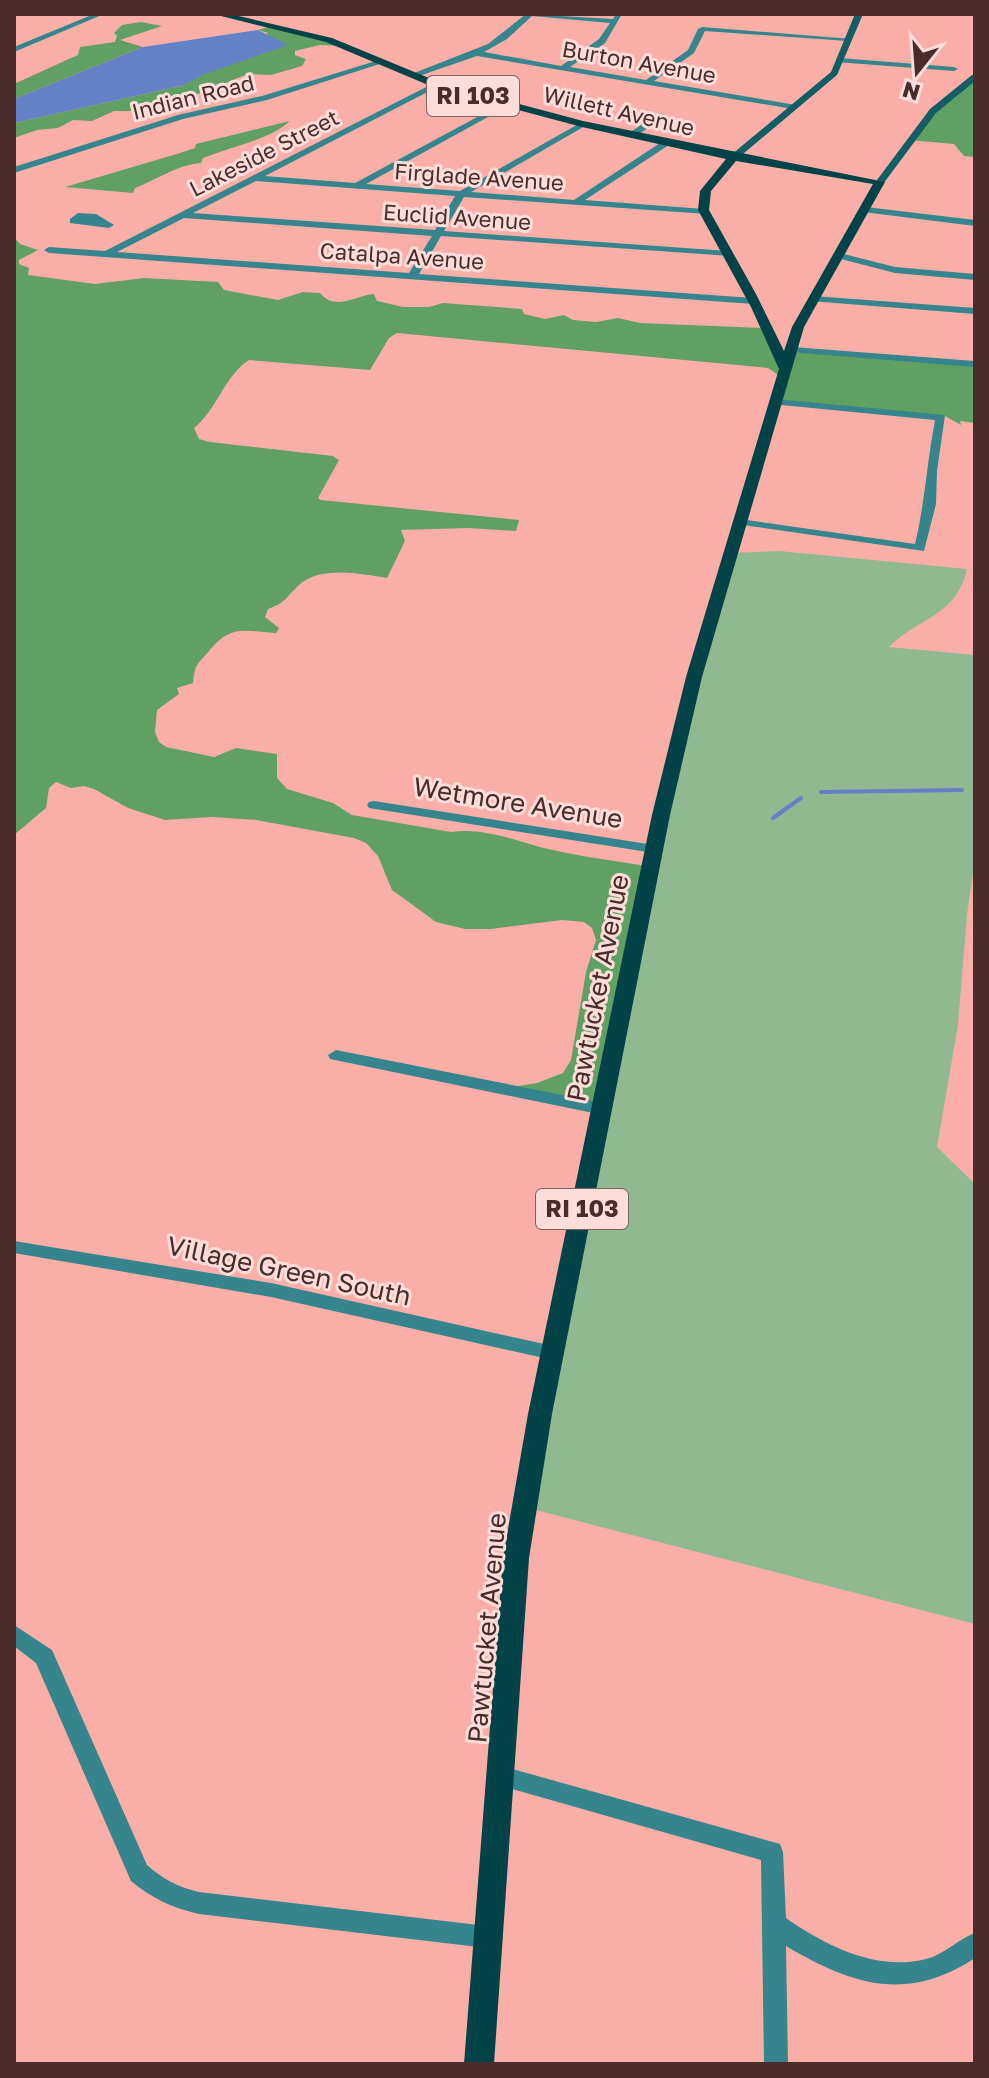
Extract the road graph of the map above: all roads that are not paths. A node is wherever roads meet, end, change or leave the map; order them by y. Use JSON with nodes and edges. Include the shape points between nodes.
{"nodes":[{"id":1,"x":84,"y":14,"type":"edge"},
{"id":2,"x":100,"y":14,"type":"edge"},
{"id":3,"x":218,"y":14,"type":"edge"},
{"id":4,"x":531,"y":14,"type":"edge"},
{"id":5,"x":859,"y":14,"type":"edge"},
{"id":6,"x":617,"y":18,"type":"edge"},
{"id":7,"x":848,"y":39,"type":"junction"},
{"id":8,"x":14,"y":43,"type":"edge"},
{"id":9,"x":14,"y":50,"type":"edge"},
{"id":10,"x":479,"y":54,"type":"junction"},
{"id":11,"x":839,"y":60,"type":"junction"},
{"id":12,"x":382,"y":62,"type":"junction"},
{"id":13,"x":563,"y":68,"type":"junction"},
{"id":14,"x":954,"y":69,"type":"dead end"},
{"id":15,"x":413,"y":75,"type":"junction"},
{"id":16,"x":975,"y":77,"type":"edge"},
{"id":17,"x":648,"y":82,"type":"junction"},
{"id":18,"x":437,"y":85,"type":"junction"},
{"id":19,"x":505,"y":104,"type":"junction"},
{"id":20,"x":793,"y":107,"type":"junction"},
{"id":21,"x":662,"y":115,"type":"dead end"},
{"id":22,"x":582,"y":124,"type":"junction"},
{"id":23,"x":632,"y":135,"type":"junction"},
{"id":24,"x":666,"y":143,"type":"junction"},
{"id":25,"x":734,"y":157,"type":"junction"},
{"id":26,"x":14,"y":170,"type":"edge"},
{"id":27,"x":253,"y":178,"type":"junction"},
{"id":28,"x":880,"y":182,"type":"junction"},
{"id":29,"x":354,"y":187,"type":"junction"},
{"id":30,"x":461,"y":194,"type":"junction"},
{"id":31,"x":576,"y":202,"type":"junction"},
{"id":32,"x":866,"y":210,"type":"junction"},
{"id":33,"x":704,"y":212,"type":"junction"},
{"id":34,"x":183,"y":215,"type":"junction"},
{"id":35,"x":975,"y":223,"type":"edge"},
{"id":36,"x":109,"y":225,"type":"dead end"},
{"id":37,"x":122,"y":228,"type":"dead end"},
{"id":38,"x":135,"y":230,"type":"dead end"},
{"id":39,"x":148,"y":233,"type":"junction"},
{"id":40,"x":437,"y":234,"type":"junction"},
{"id":41,"x":49,"y":250,"type":"dead end"},
{"id":42,"x":107,"y":254,"type":"junction"},
{"id":43,"x":728,"y":254,"type":"junction"},
{"id":44,"x":840,"y":256,"type":"junction"},
{"id":45,"x":412,"y":277,"type":"junction"},
{"id":46,"x":975,"y":277,"type":"edge"},
{"id":47,"x":813,"y":299,"type":"junction"},
{"id":48,"x":753,"y":301,"type":"junction"},
{"id":49,"x":975,"y":311,"type":"edge"},
{"id":50,"x":765,"y":325,"type":"junction"},
{"id":51,"x":798,"y":327,"type":"junction"},
{"id":52,"x":789,"y":360,"type":"junction"},
{"id":53,"x":975,"y":364,"type":"edge"},
{"id":54,"x":775,"y":402,"type":"junction"},
{"id":55,"x":740,"y":522,"type":"junction"},
{"id":56,"x":374,"y":805,"type":"dead end"},
{"id":57,"x":654,"y":849,"type":"junction"},
{"id":58,"x":336,"y":1055,"type":"dead end"},
{"id":59,"x":603,"y":1109,"type":"junction"},
{"id":60,"x":14,"y":1247,"type":"edge"},
{"id":61,"x":553,"y":1353,"type":"junction"},
{"id":62,"x":14,"y":1634,"type":"edge"},
{"id":63,"x":502,"y":1776,"type":"junction"},
{"id":64,"x":774,"y":1924,"type":"junction"},
{"id":65,"x":487,"y":1937,"type":"junction"},
{"id":66,"x":975,"y":1944,"type":"edge"},
{"id":67,"x":479,"y":2064,"type":"edge"},
{"id":68,"x":776,"y":2064,"type":"edge"}],
"edges":[{"from":1,"to":8,"type":"street"},
{"from":2,"to":9,"type":"street"},
{"from":3,"to":12,"type":"main road","name":"Willett Avenue","number":"RI 103","via":[[329,40]]},
{"from":4,"to":6,"type":"street"},
{"from":4,"to":10,"type":"street","via":[[517,30]]},
{"from":5,"to":7,"type":"street"},
{"from":6,"to":13,"type":"street","via":[[602,41]]},
{"from":7,"to":11,"type":"street"},
{"from":7,"to":17,"type":"street","via":[[702,29],[691,51]]},
{"from":10,"to":13,"type":"street","name":"Burton Avenue"},
{"from":10,"to":15,"type":"street"},
{"from":11,"to":14,"type":"street"},
{"from":11,"to":20,"type":"street","via":[[834,73]]},
{"from":12,"to":15,"type":"main road","name":"Willett Avenue","number":"RI 103"},
{"from":12,"to":26,"type":"street","name":"Indian Road","via":[[165,121]]},
{"from":13,"to":17,"type":"street","name":"Burton Avenue"},
{"from":15,"to":18,"type":"main road","name":"Willett Avenue","number":"RI 103"},
{"from":16,"to":28,"type":"street","via":[[933,111]]},
{"from":17,"to":20,"type":"street","name":"Burton Avenue"},
{"from":18,"to":19,"type":"main road","name":"Willett Avenue","number":"RI 103"},
{"from":18,"to":27,"type":"street","name":"Lakeside Street"},
{"from":19,"to":22,"type":"main road","name":"Willett Avenue","number":"RI 103"},
{"from":19,"to":29,"type":"street"},
{"from":20,"to":25,"type":"street"},
{"from":21,"to":23,"type":"street"},
{"from":22,"to":23,"type":"main road","name":"Willett Avenue","number":"RI 103"},
{"from":22,"to":30,"type":"street"},
{"from":23,"to":24,"type":"main road","name":"Willett Avenue","number":"RI 103"},
{"from":24,"to":25,"type":"main road","name":"Willett Avenue","number":"RI 103"},
{"from":24,"to":31,"type":"street"},
{"from":25,"to":28,"type":"main road","name":"Willett Avenue","number":"RI 103"},
{"from":25,"to":33,"type":"main road","via":[[703,197]]},
{"from":27,"to":29,"type":"street","name":"Firglade Avenue"},
{"from":27,"to":34,"type":"street","name":"Lakeside Street"},
{"from":28,"to":32,"type":"main road","number":"RI 103"},
{"from":29,"to":30,"type":"street","name":"Firglade Avenue"},
{"from":30,"to":31,"type":"street","name":"Firglade Avenue"},
{"from":30,"to":40,"type":"street"},
{"from":31,"to":33,"type":"street","name":"Firglade Avenue"},
{"from":32,"to":35,"type":"street"},
{"from":32,"to":44,"type":"main road","number":"RI 103"},
{"from":33,"to":43,"type":"main road"},
{"from":34,"to":39,"type":"street","name":"Lakeside Street"},
{"from":34,"to":40,"type":"street","name":"Euclid Avenue"},
{"from":36,"to":37,"type":"street"},
{"from":38,"to":39,"type":"street"},
{"from":39,"to":42,"type":"street","name":"Lakeside Street"},
{"from":40,"to":43,"type":"street","name":"Euclid Avenue"},
{"from":40,"to":45,"type":"street"},
{"from":41,"to":42,"type":"street","name":"Catalpa Avenue"},
{"from":42,"to":45,"type":"street","name":"Catalpa Avenue"},
{"from":43,"to":48,"type":"main road"},
{"from":44,"to":46,"type":"street","via":[[895,270]]},
{"from":44,"to":47,"type":"main road","number":"RI 103"},
{"from":45,"to":48,"type":"street","name":"Catalpa Avenue"},
{"from":47,"to":49,"type":"street"},
{"from":47,"to":51,"type":"main road","number":"RI 103"},
{"from":48,"to":50,"type":"main road"},
{"from":50,"to":51,"type":"main road"},
{"from":50,"to":52,"type":"main road"},
{"from":51,"to":52,"type":"main road","number":"RI 103"},
{"from":52,"to":53,"type":"street"},
{"from":52,"to":54,"type":"main road","name":"Pawtucket Avenue","number":"RI 103"},
{"from":54,"to":55,"type":"main road","name":"Pawtucket Avenue","number":"RI 103"},
{"from":54,"to":55,"type":"street","via":[[941,417],[920,548]]},
{"from":55,"to":57,"type":"main road","name":"Pawtucket Avenue","number":"RI 103","via":[[694,677]]},
{"from":56,"to":57,"type":"street","name":"Wetmore Avenue"},
{"from":57,"to":59,"type":"main road","name":"Pawtucket Avenue","number":"RI 103"},
{"from":58,"to":59,"type":"street"},
{"from":59,"to":61,"type":"main road","name":"Pawtucket Avenue","number":"RI 103"},
{"from":60,"to":61,"type":"street","name":"Village Green South","via":[[256,1287]]},
{"from":61,"to":63,"type":"main road","name":"Pawtucket Avenue","number":"RI 103","via":[[516,1558]]},
{"from":62,"to":65,"type":"street","via":[[44,1657],[139,1873],[155,1888],[199,1903]]},
{"from":63,"to":64,"type":"street","via":[[772,1852]]},
{"from":63,"to":65,"type":"main road","name":"Pawtucket Avenue","number":"RI 103"},
{"from":64,"to":66,"type":"street","via":[[846,1964],[904,1973],[926,1971]]},
{"from":64,"to":68,"type":"street"},
{"from":65,"to":67,"type":"main road","name":"Pawtucket Avenue","number":"RI 103"}]}
